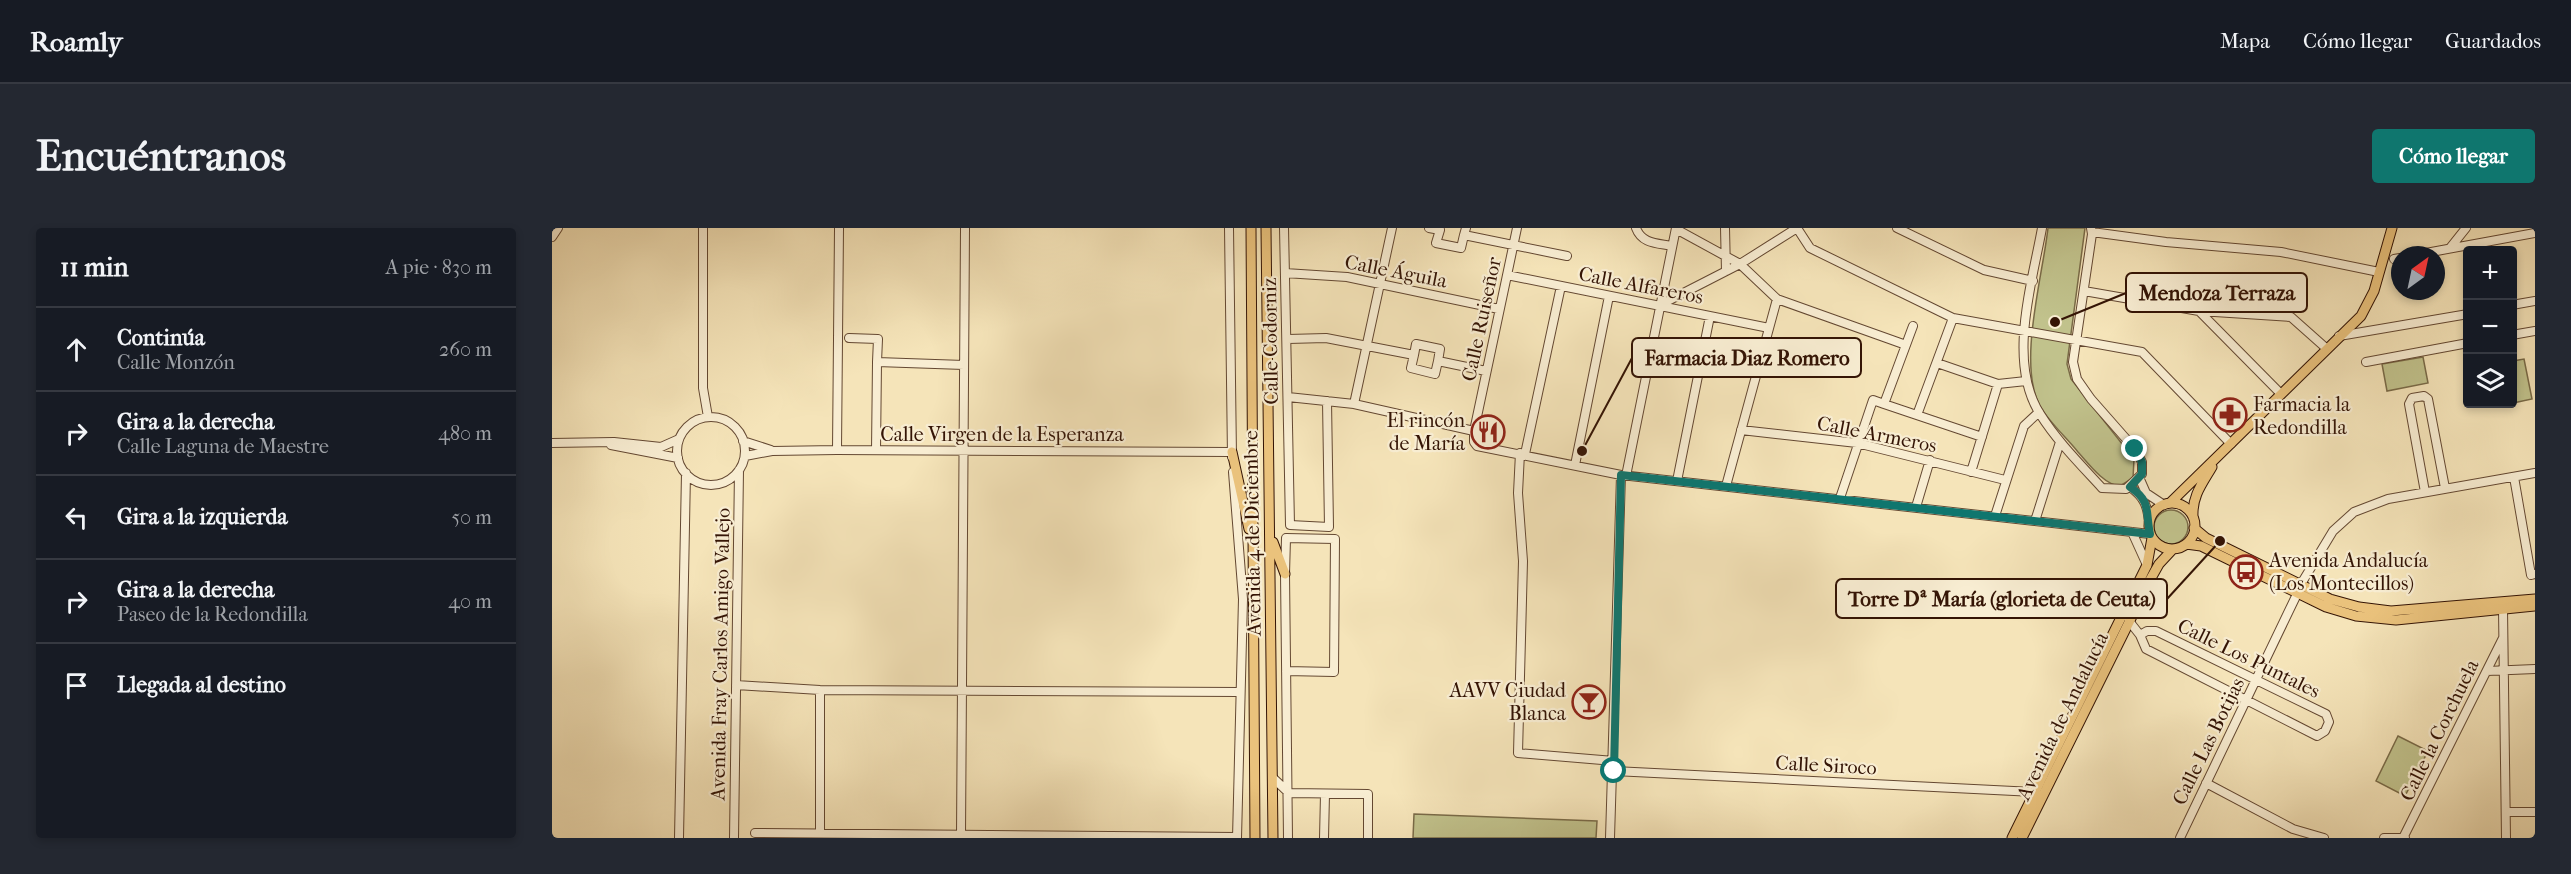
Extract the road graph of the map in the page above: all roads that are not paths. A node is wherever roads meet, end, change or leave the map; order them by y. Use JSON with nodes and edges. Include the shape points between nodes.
{"nodes":[{"id":1,"x":558,"y":228,"type":"edge"},
{"id":2,"x":703,"y":228,"type":"edge"},
{"id":3,"x":839,"y":228,"type":"edge"},
{"id":4,"x":964,"y":228,"type":"edge"},
{"id":5,"x":1229,"y":228,"type":"edge"},
{"id":6,"x":1251,"y":228,"type":"edge"},
{"id":7,"x":1266,"y":228,"type":"edge"},
{"id":8,"x":1284,"y":228,"type":"edge"},
{"id":9,"x":1392,"y":228,"type":"edge"},
{"id":10,"x":1429,"y":228,"type":"edge"},
{"id":11,"x":1517,"y":228,"type":"edge"},
{"id":12,"x":1636,"y":228,"type":"edge"},
{"id":13,"x":1676,"y":228,"type":"edge"},
{"id":14,"x":1725,"y":228,"type":"edge"},
{"id":15,"x":1781,"y":228,"type":"edge"},
{"id":16,"x":1797,"y":228,"type":"edge"},
{"id":17,"x":1897,"y":228,"type":"edge"},
{"id":18,"x":2042,"y":228,"type":"edge"},
{"id":19,"x":2392,"y":228,"type":"edge"},
{"id":20,"x":2466,"y":228,"type":"edge"},
{"id":21,"x":1440,"y":229,"type":"edge"},
{"id":22,"x":2092,"y":230,"type":"edge"},
{"id":23,"x":1465,"y":232,"type":"edge"},
{"id":24,"x":2117,"y":232,"type":"edge"},
{"id":25,"x":2535,"y":233,"type":"edge"},
{"id":26,"x":552,"y":237,"type":"edge"},
{"id":27,"x":1782,"y":238,"type":"junction"},
{"id":28,"x":1513,"y":246,"type":"junction"},
{"id":29,"x":1672,"y":246,"type":"junction"},
{"id":30,"x":2450,"y":248,"type":"junction"},
{"id":31,"x":2445,"y":249,"type":"edge"},
{"id":32,"x":1567,"y":256,"type":"dead end"},
{"id":33,"x":1725,"y":256,"type":"junction"},
{"id":34,"x":1740,"y":264,"type":"junction"},
{"id":35,"x":1725,"y":271,"type":"junction"},
{"id":36,"x":2379,"y":272,"type":"junction"},
{"id":37,"x":1285,"y":273,"type":"junction"},
{"id":38,"x":1507,"y":275,"type":"junction"},
{"id":39,"x":2033,"y":281,"type":"junction"},
{"id":40,"x":1380,"y":283,"type":"junction"},
{"id":41,"x":1560,"y":286,"type":"junction"},
{"id":42,"x":2084,"y":291,"type":"junction"},
{"id":43,"x":1609,"y":296,"type":"junction"},
{"id":44,"x":1777,"y":299,"type":"junction"},
{"id":45,"x":2535,"y":301,"type":"edge"},
{"id":46,"x":2517,"y":304,"type":"edge"},
{"id":47,"x":1658,"y":306,"type":"junction"},
{"id":48,"x":1499,"y":309,"type":"junction"},
{"id":49,"x":2199,"y":311,"type":"junction"},
{"id":50,"x":2463,"y":315,"type":"edge"},
{"id":51,"x":1710,"y":316,"type":"junction"},
{"id":52,"x":1953,"y":318,"type":"junction"},
{"id":53,"x":1913,"y":326,"type":"dead end"},
{"id":54,"x":1769,"y":328,"type":"junction"},
{"id":55,"x":2025,"y":330,"type":"junction"},
{"id":56,"x":2535,"y":331,"type":"edge"},
{"id":57,"x":2517,"y":334,"type":"edge"},
{"id":58,"x":2339,"y":336,"type":"junction"},
{"id":59,"x":849,"y":338,"type":"dead end"},
{"id":60,"x":1288,"y":339,"type":"junction"},
{"id":61,"x":2076,"y":340,"type":"junction"},
{"id":62,"x":2463,"y":344,"type":"edge"},
{"id":63,"x":1906,"y":345,"type":"junction"},
{"id":64,"x":1367,"y":346,"type":"junction"},
{"id":65,"x":2327,"y":349,"type":"junction"},
{"id":66,"x":1414,"y":355,"type":"junction"},
{"id":67,"x":1438,"y":361,"type":"junction"},
{"id":68,"x":877,"y":362,"type":"junction"},
{"id":69,"x":2366,"y":362,"type":"dead end"},
{"id":70,"x":1936,"y":363,"type":"junction"},
{"id":71,"x":964,"y":365,"type":"junction"},
{"id":72,"x":1486,"y":371,"type":"junction"},
{"id":73,"x":2026,"y":381,"type":"junction"},
{"id":74,"x":1998,"y":384,"type":"junction"},
{"id":75,"x":2281,"y":394,"type":"junction"},
{"id":76,"x":1288,"y":397,"type":"junction"},
{"id":77,"x":1327,"y":401,"type":"junction"},
{"id":78,"x":1884,"y":404,"type":"junction"},
{"id":79,"x":1354,"y":405,"type":"junction"},
{"id":80,"x":2038,"y":412,"type":"junction"},
{"id":81,"x":1917,"y":415,"type":"junction"},
{"id":82,"x":708,"y":417,"type":"junction"},
{"id":83,"x":1741,"y":430,"type":"junction"},
{"id":84,"x":1474,"y":431,"type":"junction"},
{"id":85,"x":1982,"y":437,"type":"junction"},
{"id":86,"x":679,"y":439,"type":"junction"},
{"id":87,"x":743,"y":441,"type":"junction"},
{"id":88,"x":2060,"y":442,"type":"junction"},
{"id":89,"x":552,"y":443,"type":"edge"},
{"id":90,"x":601,"y":443,"type":"junction"},
{"id":91,"x":1857,"y":443,"type":"junction"},
{"id":92,"x":2231,"y":444,"type":"junction"},
{"id":93,"x":837,"y":450,"type":"junction"},
{"id":94,"x":876,"y":450,"type":"junction"},
{"id":95,"x":772,"y":451,"type":"junction"},
{"id":96,"x":962,"y":451,"type":"junction"},
{"id":97,"x":1232,"y":452,"type":"junction"},
{"id":98,"x":2222,"y":453,"type":"junction"},
{"id":99,"x":1523,"y":454,"type":"junction"},
{"id":100,"x":745,"y":456,"type":"junction"},
{"id":101,"x":678,"y":458,"type":"junction"},
{"id":102,"x":1930,"y":460,"type":"junction"},
{"id":103,"x":1575,"y":465,"type":"junction"},
{"id":104,"x":739,"y":470,"type":"junction"},
{"id":105,"x":1971,"y":472,"type":"junction"},
{"id":106,"x":686,"y":473,"type":"junction"},
{"id":107,"x":1623,"y":475,"type":"junction"},
{"id":108,"x":2535,"y":475,"type":"edge"},
{"id":109,"x":2139,"y":477,"type":"junction"},
{"id":110,"x":2514,"y":477,"type":"junction"},
{"id":111,"x":2005,"y":480,"type":"junction"},
{"id":112,"x":1677,"y":481,"type":"junction"},
{"id":113,"x":1726,"y":486,"type":"junction"},
{"id":114,"x":2130,"y":487,"type":"junction"},
{"id":115,"x":2445,"y":488,"type":"junction"},
{"id":116,"x":2425,"y":492,"type":"junction"},
{"id":117,"x":1840,"y":498,"type":"junction"},
{"id":118,"x":2167,"y":504,"type":"junction"},
{"id":119,"x":1916,"y":507,"type":"junction"},
{"id":120,"x":1995,"y":516,"type":"junction"},
{"id":121,"x":2035,"y":521,"type":"junction"},
{"id":122,"x":2194,"y":523,"type":"junction"},
{"id":123,"x":2132,"y":532,"type":"junction"},
{"id":124,"x":2150,"y":532,"type":"junction"},
{"id":125,"x":1271,"y":537,"type":"junction"},
{"id":126,"x":2186,"y":544,"type":"junction"},
{"id":127,"x":1253,"y":546,"type":"junction"},
{"id":128,"x":2173,"y":549,"type":"junction"},
{"id":129,"x":2147,"y":565,"type":"junction"},
{"id":130,"x":1285,"y":574,"type":"junction"},
{"id":131,"x":2535,"y":574,"type":"edge"},
{"id":132,"x":2300,"y":588,"type":"junction"},
{"id":133,"x":2535,"y":599,"type":"edge"},
{"id":134,"x":2535,"y":606,"type":"edge"},
{"id":135,"x":2503,"y":609,"type":"junction"},
{"id":136,"x":2129,"y":621,"type":"junction"},
{"id":137,"x":2122,"y":635,"type":"junction"},
{"id":138,"x":2140,"y":635,"type":"junction"},
{"id":139,"x":2504,"y":636,"type":"junction"},
{"id":140,"x":2535,"y":669,"type":"edge"},
{"id":141,"x":2504,"y":670,"type":"junction"},
{"id":142,"x":1286,"y":671,"type":"junction"},
{"id":143,"x":2487,"y":671,"type":"junction"},
{"id":144,"x":2256,"y":680,"type":"junction"},
{"id":145,"x":736,"y":686,"type":"junction"},
{"id":146,"x":820,"y":690,"type":"junction"},
{"id":147,"x":964,"y":690,"type":"junction"},
{"id":148,"x":1240,"y":692,"type":"junction"},
{"id":149,"x":2246,"y":700,"type":"junction"},
{"id":150,"x":1614,"y":761,"type":"junction"},
{"id":151,"x":1614,"y":771,"type":"junction"},
{"id":152,"x":1273,"y":778,"type":"junction"},
{"id":153,"x":2206,"y":783,"type":"junction"},
{"id":154,"x":2036,"y":792,"type":"junction"},
{"id":155,"x":1289,"y":793,"type":"junction"},
{"id":156,"x":1325,"y":794,"type":"junction"},
{"id":157,"x":2506,"y":812,"type":"junction"},
{"id":158,"x":2535,"y":812,"type":"edge"},
{"id":159,"x":755,"y":833,"type":"dead end"},
{"id":160,"x":820,"y":833,"type":"junction"},
{"id":161,"x":961,"y":836,"type":"junction"},
{"id":162,"x":679,"y":838,"type":"edge"},
{"id":163,"x":734,"y":838,"type":"edge"},
{"id":164,"x":1237,"y":838,"type":"edge"},
{"id":165,"x":1255,"y":838,"type":"edge"},
{"id":166,"x":1273,"y":838,"type":"edge"},
{"id":167,"x":1288,"y":838,"type":"edge"},
{"id":168,"x":1324,"y":838,"type":"edge"},
{"id":169,"x":1368,"y":838,"type":"edge"},
{"id":170,"x":1610,"y":838,"type":"edge"},
{"id":171,"x":2012,"y":838,"type":"edge"},
{"id":172,"x":2022,"y":838,"type":"edge"},
{"id":173,"x":2180,"y":838,"type":"edge"},
{"id":174,"x":2324,"y":838,"type":"edge"},
{"id":175,"x":2384,"y":838,"type":"edge"},
{"id":176,"x":2404,"y":838,"type":"edge"},
{"id":177,"x":2506,"y":838,"type":"edge"}],
"edges":[{"from":1,"to":26,"type":"street"},
{"from":2,"to":82,"type":"street","via":[[703,388]]},
{"from":3,"to":93,"type":"street"},
{"from":4,"to":71,"type":"street"},
{"from":5,"to":97,"type":"street"},
{"from":6,"to":127,"type":"main road","name":"Avenida 4 de Diciembre"},
{"from":7,"to":125,"type":"main road","name":"Avenida 4 de Diciembre"},
{"from":8,"to":37,"type":"street","name":"Calle Codorniz"},
{"from":9,"to":40,"type":"street"},
{"from":10,"to":21,"type":"street"},
{"from":11,"to":28,"type":"street","name":"Calle Ruiseñor"},
{"from":12,"to":29,"type":"street","via":[[1645,241]]},
{"from":13,"to":29,"type":"street"},
{"from":13,"to":33,"type":"street"},
{"from":14,"to":33,"type":"street"},
{"from":15,"to":27,"type":"street"},
{"from":16,"to":27,"type":"street"},
{"from":16,"to":52,"type":"street","via":[[1810,248]]},
{"from":17,"to":39,"type":"street","via":[[1984,270]]},
{"from":18,"to":39,"type":"street"},
{"from":19,"to":36,"type":"main road"},
{"from":20,"to":30,"type":"street"},
{"from":21,"to":23,"type":"street","via":[[1436,243],[1461,248]]},
{"from":22,"to":24,"type":"street"},
{"from":22,"to":42,"type":"street"},
{"from":23,"to":28,"type":"street"},
{"from":24,"to":36,"type":"street","via":[[2281,252]]},
{"from":25,"to":30,"type":"street"},
{"from":27,"to":34,"type":"street"},
{"from":28,"to":32,"type":"street"},
{"from":28,"to":38,"type":"street","name":"Calle Ruiseñor"},
{"from":29,"to":47,"type":"street"},
{"from":30,"to":31,"type":"street"},
{"from":33,"to":34,"type":"street"},
{"from":33,"to":35,"type":"street"},
{"from":34,"to":35,"type":"street"},
{"from":34,"to":44,"type":"street"},
{"from":35,"to":47,"type":"street"},
{"from":36,"to":58,"type":"main road","via":[[2361,315]]},
{"from":37,"to":40,"type":"street","name":"Calle Águila"},
{"from":37,"to":60,"type":"street","name":"Calle Codorniz"},
{"from":38,"to":41,"type":"street","name":"Calle Alfareros"},
{"from":38,"to":48,"type":"street","name":"Calle Ruiseñor"},
{"from":39,"to":55,"type":"street"},
{"from":40,"to":48,"type":"street","name":"Calle Águila"},
{"from":40,"to":64,"type":"street"},
{"from":41,"to":43,"type":"street","name":"Calle Alfareros"},
{"from":41,"to":99,"type":"street"},
{"from":42,"to":49,"type":"street"},
{"from":42,"to":61,"type":"street"},
{"from":43,"to":47,"type":"street","name":"Calle Alfareros"},
{"from":43,"to":103,"type":"street"},
{"from":44,"to":54,"type":"street"},
{"from":44,"to":63,"type":"street"},
{"from":45,"to":46,"type":"street"},
{"from":47,"to":51,"type":"street","name":"Calle Alfareros"},
{"from":47,"to":107,"type":"street"},
{"from":48,"to":72,"type":"street","name":"Calle Ruiseñor"},
{"from":49,"to":65,"type":"street","via":[[2291,317]]},
{"from":49,"to":75,"type":"street"},
{"from":50,"to":58,"type":"street"},
{"from":51,"to":54,"type":"street","name":"Calle Alfareros"},
{"from":51,"to":112,"type":"street"},
{"from":52,"to":55,"type":"street"},
{"from":52,"to":70,"type":"street"},
{"from":53,"to":63,"type":"street"},
{"from":54,"to":83,"type":"street"},
{"from":55,"to":61,"type":"street"},
{"from":55,"to":73,"type":"street"},
{"from":56,"to":57,"type":"street"},
{"from":58,"to":65,"type":"main road"},
{"from":59,"to":68,"type":"street","via":[[878,339]]},
{"from":60,"to":64,"type":"street","via":[[1326,338]]},
{"from":60,"to":76,"type":"street","name":"Calle Codorniz"},
{"from":61,"to":92,"type":"street","via":[[2142,352]]},
{"from":61,"to":109,"type":"street","via":[[2073,362],[2077,379],[2135,449],[2142,462]]},
{"from":62,"to":69,"type":"street"},
{"from":63,"to":78,"type":"street"},
{"from":64,"to":66,"type":"street"},
{"from":64,"to":79,"type":"street"},
{"from":65,"to":75,"type":"main road"},
{"from":66,"to":67,"type":"street","via":[[1416,344],[1440,349]]},
{"from":66,"to":67,"type":"street","via":[[1411,368],[1435,374]]},
{"from":67,"to":72,"type":"street"},
{"from":68,"to":71,"type":"street"},
{"from":68,"to":94,"type":"street"},
{"from":70,"to":74,"type":"street"},
{"from":70,"to":81,"type":"street"},
{"from":71,"to":96,"type":"street"},
{"from":72,"to":84,"type":"street","name":"Calle Ruiseñor"},
{"from":73,"to":74,"type":"street"},
{"from":73,"to":80,"type":"street"},
{"from":74,"to":85,"type":"street"},
{"from":75,"to":92,"type":"main road"},
{"from":76,"to":77,"type":"street"},
{"from":76,"to":77,"type":"street","name":"Calle Codorniz","via":[[1290,525],[1329,527]]},
{"from":77,"to":79,"type":"street"},
{"from":78,"to":81,"type":"street"},
{"from":78,"to":91,"type":"street","via":[[1873,400]]},
{"from":79,"to":84,"type":"street"},
{"from":80,"to":88,"type":"street"},
{"from":80,"to":111,"type":"street","via":[[2024,426]]},
{"from":81,"to":85,"type":"street"},
{"from":82,"to":86,"type":"street","via":[[690,424]]},
{"from":82,"to":87,"type":"street","via":[[726,420]]},
{"from":83,"to":91,"type":"street","name":"Calle Armeros"},
{"from":83,"to":113,"type":"street"},
{"from":84,"to":99,"type":"street","via":[[1474,442],[1481,448]]},
{"from":85,"to":105,"type":"street"},
{"from":86,"to":90,"type":"street","via":[[661,447]]},
{"from":86,"to":101,"type":"street"},
{"from":87,"to":95,"type":"street","name":"Calle Virgen de la Esperanza"},
{"from":87,"to":100,"type":"street"},
{"from":88,"to":114,"type":"street","via":[[2102,488]]},
{"from":88,"to":121,"type":"street"},
{"from":89,"to":90,"type":"street"},
{"from":90,"to":101,"type":"street"},
{"from":91,"to":102,"type":"street","name":"Calle Armeros"},
{"from":91,"to":117,"type":"street"},
{"from":92,"to":98,"type":"main road"},
{"from":93,"to":94,"type":"street","name":"Calle Virgen de la Esperanza"},
{"from":93,"to":95,"type":"street","name":"Calle Virgen de la Esperanza"},
{"from":94,"to":96,"type":"street","name":"Calle Virgen de la Esperanza"},
{"from":95,"to":100,"type":"street","name":"Calle Virgen de la Esperanza"},
{"from":96,"to":97,"type":"street","name":"Calle Virgen de la Esperanza"},
{"from":96,"to":147,"type":"street"},
{"from":97,"to":127,"type":"main road"},
{"from":97,"to":148,"type":"street","via":[[1243,599]]},
{"from":98,"to":118,"type":"main road"},
{"from":98,"to":122,"type":"main road","via":[[2197,490]]},
{"from":99,"to":103,"type":"street"},
{"from":99,"to":150,"type":"street","via":[[1518,493],[1522,561],[1518,753]]},
{"from":100,"to":104,"type":"street"},
{"from":101,"to":106,"type":"street"},
{"from":102,"to":105,"type":"street","name":"Calle Armeros"},
{"from":102,"to":119,"type":"street"},
{"from":103,"to":107,"type":"street"},
{"from":104,"to":106,"type":"street","via":[[718,484],[700,483]]},
{"from":104,"to":145,"type":"street","name":"Avenida Fray Carlos Amigo Vallejo"},
{"from":105,"to":111,"type":"street","name":"Calle Armeros"},
{"from":106,"to":162,"type":"street","name":"Avenida Fray Carlos Amigo Vallejo"},
{"from":107,"to":112,"type":"street"},
{"from":107,"to":150,"type":"street"},
{"from":108,"to":110,"type":"street","name":"Calle Las Botijas"},
{"from":109,"to":114,"type":"street"},
{"from":109,"to":118,"type":"street","via":[[2146,493]]},
{"from":110,"to":115,"type":"street","name":"Calle Las Botijas"},
{"from":110,"to":131,"type":"street","via":[[2530,575]]},
{"from":111,"to":120,"type":"street"},
{"from":112,"to":113,"type":"street"},
{"from":113,"to":117,"type":"street"},
{"from":114,"to":124,"type":"street","via":[[2142,495]]},
{"from":115,"to":116,"type":"street","name":"Calle Las Botijas"},
{"from":115,"to":116,"type":"street","via":[[2428,399],[2412,398],[2409,404]]},
{"from":116,"to":132,"type":"street","name":"Calle Las Botijas","via":[[2388,499],[2354,512],[2333,531]]},
{"from":117,"to":119,"type":"street"},
{"from":118,"to":122,"type":"main road","via":[[2184,507]]},
{"from":118,"to":124,"type":"main road","via":[[2154,512]]},
{"from":119,"to":120,"type":"street"},
{"from":120,"to":121,"type":"street"},
{"from":121,"to":123,"type":"street"},
{"from":122,"to":126,"type":"main road"},
{"from":122,"to":132,"type":"main road","via":[[2206,538]]},
{"from":123,"to":124,"type":"street"},
{"from":123,"to":129,"type":"street"},
{"from":124,"to":128,"type":"main road","via":[[2161,546]]},
{"from":124,"to":129,"type":"main road","name":"Avenida de Andalucía"},
{"from":125,"to":130,"type":"main road"},
{"from":125,"to":152,"type":"main road","name":"Avenida 4 de Diciembre"},
{"from":126,"to":128,"type":"main road"},
{"from":126,"to":132,"type":"main road","via":[[2201,546]]},
{"from":127,"to":165,"type":"main road","name":"Avenida 4 de Diciembre"},
{"from":128,"to":136,"type":"main road","name":"Avenida de Andalucía","via":[[2159,564]]},
{"from":129,"to":154,"type":"main road","name":"Avenida de Andalucía"},
{"from":130,"to":142,"type":"street"},
{"from":130,"to":142,"type":"street","via":[[1286,538],[1335,539],[1334,672]]},
{"from":132,"to":133,"type":"main road","via":[[2359,607],[2391,611]]},
{"from":132,"to":135,"type":"main road","via":[[2326,607],[2356,616],[2396,620]]},
{"from":132,"to":144,"type":"street","name":"Calle Las Botijas"},
{"from":134,"to":135,"type":"main road"},
{"from":135,"to":139,"type":"street"},
{"from":136,"to":137,"type":"main road","name":"Avenida de Andalucía"},
{"from":136,"to":138,"type":"street"},
{"from":137,"to":138,"type":"street"},
{"from":137,"to":172,"type":"main road","name":"Avenida de Andalucía"},
{"from":138,"to":144,"type":"street","name":"Calle Los Puntales","via":[[2156,631]]},
{"from":138,"to":149,"type":"street","name":"Calle Los Puntales","via":[[2146,649]]},
{"from":139,"to":141,"type":"street"},
{"from":139,"to":143,"type":"street","name":"Calle la Corchuela"},
{"from":140,"to":141,"type":"street"},
{"from":141,"to":143,"type":"street"},
{"from":141,"to":157,"type":"street"},
{"from":142,"to":155,"type":"street"},
{"from":143,"to":176,"type":"street","name":"Calle la Corchuela"},
{"from":144,"to":149,"type":"street","name":"Calle Las Botijas"},
{"from":144,"to":149,"type":"street","name":"Calle Los Puntales","via":[[2326,714],[2329,722],[2325,731],[2317,736]]},
{"from":145,"to":146,"type":"street"},
{"from":145,"to":163,"type":"street","name":"Avenida Fray Carlos Amigo Vallejo"},
{"from":146,"to":147,"type":"street"},
{"from":146,"to":160,"type":"street"},
{"from":147,"to":148,"type":"street"},
{"from":147,"to":161,"type":"street"},
{"from":148,"to":164,"type":"street"},
{"from":149,"to":153,"type":"street","name":"Calle Las Botijas"},
{"from":150,"to":151,"type":"street"},
{"from":151,"to":154,"type":"street","name":"Calle Siroco"},
{"from":151,"to":170,"type":"street"},
{"from":152,"to":155,"type":"street"},
{"from":152,"to":166,"type":"main road","name":"Avenida 4 de Diciembre"},
{"from":153,"to":173,"type":"street","name":"Calle Las Botijas"},
{"from":153,"to":174,"type":"street","via":[[2293,829]]},
{"from":154,"to":171,"type":"main road","name":"Avenida de Andalucía"},
{"from":155,"to":156,"type":"street"},
{"from":155,"to":167,"type":"street"},
{"from":156,"to":168,"type":"street"},
{"from":156,"to":169,"type":"street","via":[[1368,794]]},
{"from":157,"to":158,"type":"street"},
{"from":157,"to":177,"type":"street"},
{"from":159,"to":160,"type":"street"},
{"from":160,"to":161,"type":"street"},
{"from":161,"to":164,"type":"street"},
{"from":175,"to":176,"type":"street"}]}
